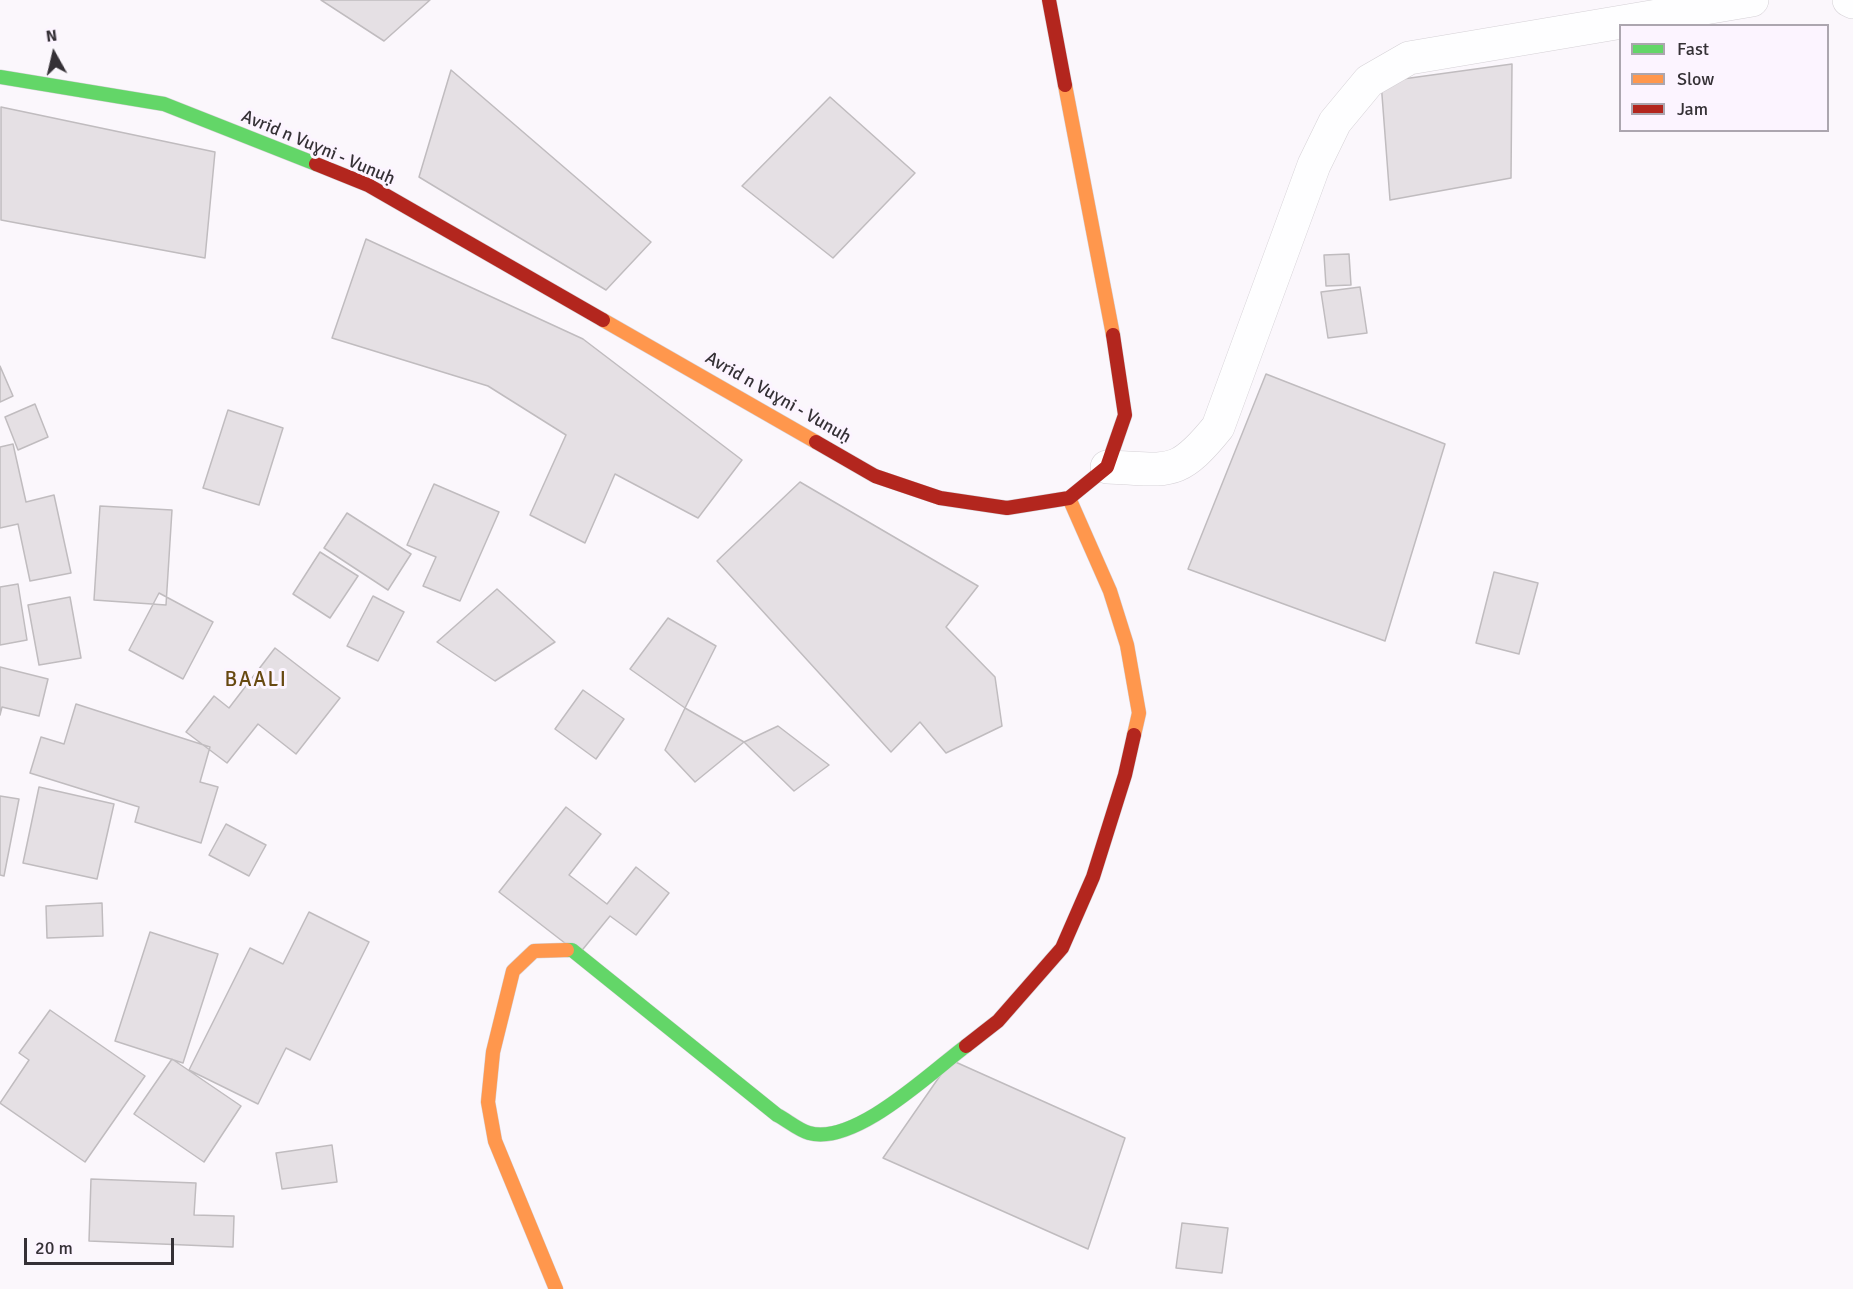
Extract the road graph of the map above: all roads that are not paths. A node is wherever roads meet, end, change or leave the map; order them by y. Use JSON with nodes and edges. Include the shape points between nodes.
{"nodes":[{"id":1,"x":1049,"y":0,"type":"edge"},
{"id":2,"x":1752,"y":0,"type":"edge"},
{"id":3,"x":0,"y":77,"type":"edge"},
{"id":4,"x":1107,"y":467,"type":"junction"},
{"id":5,"x":1069,"y":498,"type":"junction"},
{"id":6,"x":556,"y":1289,"type":"edge"}],
"edges":[{"from":1,"to":4,"type":"main road","via":[[1125,415]]},
{"from":2,"to":4,"type":"street","via":[[1408,58],[1369,81],[1335,122],[1314,165],[1218,428],[1195,456],[1171,469]]},
{"from":3,"to":5,"type":"main road","name":"Avrid n Vuɣni - Vunuḥ","via":[[164,104],[368,185],[875,476],[940,498],[1007,508]]},
{"from":4,"to":5,"type":"main road"},
{"from":5,"to":6,"type":"main road","via":[[1110,591],[1127,645],[1139,713],[1125,775],[1093,877],[1062,948],[998,1021],[869,1120],[841,1132],[810,1133],[777,1115],[572,950],[534,951],[513,971],[493,1052],[488,1102],[495,1141]]}]}
